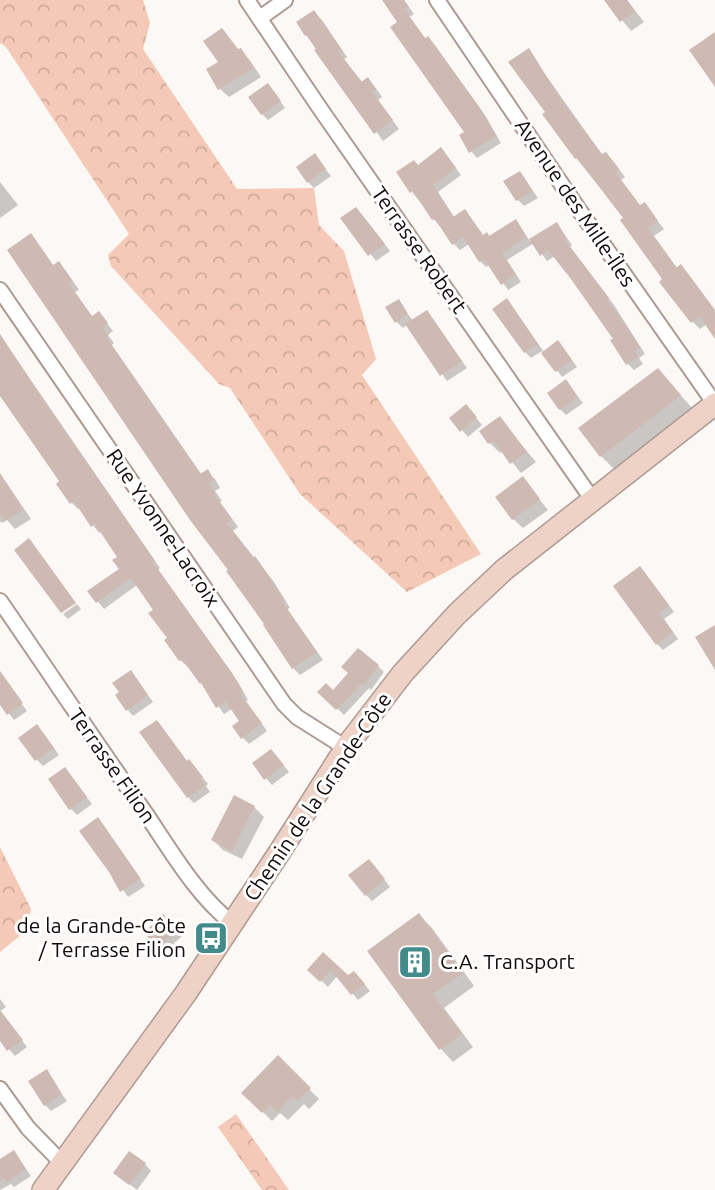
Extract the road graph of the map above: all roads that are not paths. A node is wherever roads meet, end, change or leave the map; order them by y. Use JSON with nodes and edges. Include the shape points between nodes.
{"nodes":[{"id":1,"x":247,"y":0,"type":"edge"},
{"id":2,"x":285,"y":0,"type":"edge"},
{"id":3,"x":438,"y":0,"type":"edge"},
{"id":4,"x":260,"y":18,"type":"junction"},
{"id":5,"x":0,"y":290,"type":"edge"},
{"id":6,"x":715,"y":404,"type":"edge"},
{"id":7,"x":592,"y":499,"type":"junction"},
{"id":8,"x":0,"y":601,"type":"edge"},
{"id":9,"x":346,"y":748,"type":"junction"},
{"id":10,"x":233,"y":923,"type":"junction"},
{"id":11,"x":0,"y":1088,"type":"edge"},
{"id":12,"x":62,"y":1163,"type":"junction"},
{"id":13,"x":43,"y":1190,"type":"edge"}],
"edges":[{"from":1,"to":4,"type":"street","name":"Terrasse Robert"},
{"from":2,"to":4,"type":"street"},
{"from":3,"to":6,"type":"street","name":"Avenue des Mille-Îles"},
{"from":4,"to":7,"type":"street","name":"Terrasse Robert"},
{"from":5,"to":9,"type":"street","name":"Rue Yvonne-Lacroix","via":[[284,704]]},
{"from":6,"to":7,"type":"main road","name":"Chemin de la Grande-Côte"},
{"from":7,"to":9,"type":"main road","name":"Chemin de la Grande-Côte","via":[[463,608],[403,673]]},
{"from":8,"to":10,"type":"street","name":"Terrasse Filion","via":[[184,869]]},
{"from":9,"to":10,"type":"main road","name":"Chemin de la Grande-Côte"},
{"from":10,"to":12,"type":"main road","name":"Chemin de la Grande-Côte"},
{"from":11,"to":12,"type":"street","via":[[28,1128]]},
{"from":12,"to":13,"type":"main road","name":"Chemin de la Grande-Côte"}]}
